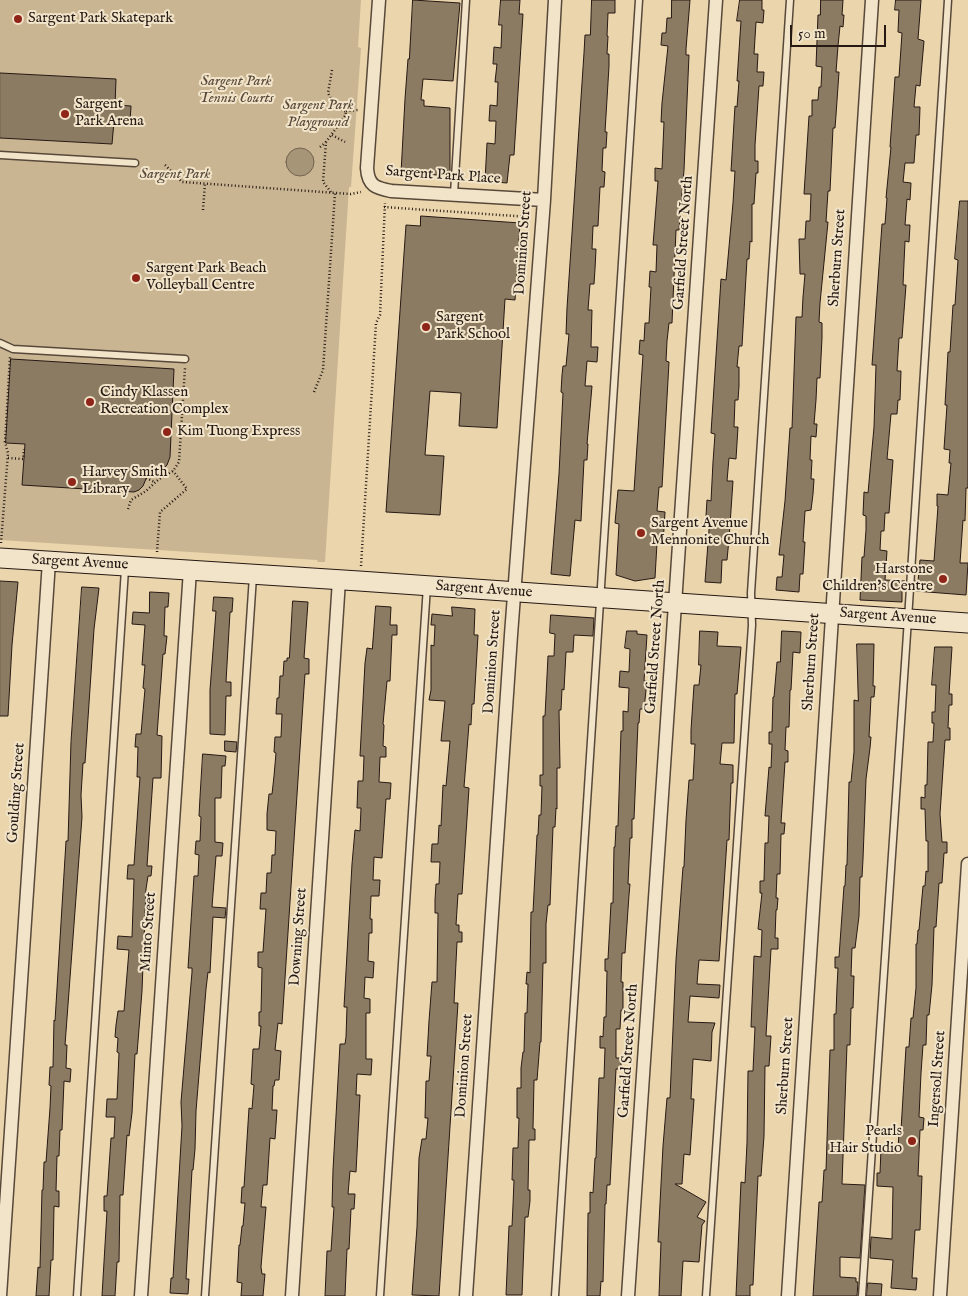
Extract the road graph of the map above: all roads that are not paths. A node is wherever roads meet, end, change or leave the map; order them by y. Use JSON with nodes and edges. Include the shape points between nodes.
{"nodes":[{"id":1,"x":379,"y":0,"type":"edge"},
{"id":2,"x":466,"y":0,"type":"edge"},
{"id":3,"x":555,"y":0,"type":"edge"},
{"id":4,"x":639,"y":0,"type":"edge"},
{"id":5,"x":716,"y":0,"type":"edge"},
{"id":6,"x":790,"y":0,"type":"edge"},
{"id":7,"x":872,"y":0,"type":"edge"},
{"id":8,"x":948,"y":0,"type":"edge"},
{"id":9,"x":0,"y":155,"type":"edge"},
{"id":10,"x":135,"y":163,"type":"dead end"},
{"id":11,"x":454,"y":194,"type":"junction"},
{"id":12,"x":544,"y":200,"type":"junction"},
{"id":13,"x":0,"y":343,"type":"edge"},
{"id":14,"x":185,"y":359,"type":"road end"},
{"id":15,"x":1,"y":550,"type":"edge"},
{"id":16,"x":49,"y":562,"type":"junction"},
{"id":17,"x":125,"y":566,"type":"junction"},
{"id":18,"x":190,"y":570,"type":"junction"},
{"id":19,"x":254,"y":575,"type":"junction"},
{"id":20,"x":339,"y":580,"type":"junction"},
{"id":21,"x":427,"y":586,"type":"junction"},
{"id":22,"x":515,"y":592,"type":"junction"},
{"id":23,"x":600,"y":598,"type":"junction"},
{"id":24,"x":675,"y":603,"type":"junction"},
{"id":25,"x":751,"y":607,"type":"junction"},
{"id":26,"x":831,"y":613,"type":"junction"},
{"id":27,"x":908,"y":619,"type":"junction"},
{"id":28,"x":968,"y":622,"type":"edge"},
{"id":29,"x":968,"y":864,"type":"edge"},
{"id":30,"x":0,"y":1296,"type":"edge"},
{"id":31,"x":77,"y":1296,"type":"edge"},
{"id":32,"x":141,"y":1296,"type":"edge"},
{"id":33,"x":205,"y":1296,"type":"edge"},
{"id":34,"x":292,"y":1296,"type":"edge"},
{"id":35,"x":380,"y":1296,"type":"edge"},
{"id":36,"x":466,"y":1296,"type":"edge"},
{"id":37,"x":555,"y":1296,"type":"edge"},
{"id":38,"x":628,"y":1296,"type":"edge"},
{"id":39,"x":706,"y":1296,"type":"edge"},
{"id":40,"x":788,"y":1296,"type":"edge"},
{"id":41,"x":862,"y":1296,"type":"edge"},
{"id":42,"x":940,"y":1296,"type":"edge"}],
"edges":[{"from":1,"to":11,"type":"street","name":"Sargent Park Place","via":[[368,176],[379,189]]},
{"from":2,"to":11,"type":"lane"},
{"from":3,"to":12,"type":"street","name":"Dominion Street"},
{"from":4,"to":23,"type":"lane"},
{"from":5,"to":24,"type":"street","name":"Garfield Street North"},
{"from":6,"to":25,"type":"lane"},
{"from":7,"to":26,"type":"street","name":"Sherburn Street"},
{"from":8,"to":27,"type":"lane"},
{"from":9,"to":10,"type":"lane"},
{"from":11,"to":12,"type":"street","name":"Sargent Park Place"},
{"from":12,"to":22,"type":"street","name":"Dominion Street"},
{"from":13,"to":14,"type":"lane","via":[[10,348]]},
{"from":15,"to":16,"type":"main road","name":"Sargent Avenue"},
{"from":16,"to":17,"type":"main road","name":"Sargent Avenue"},
{"from":16,"to":30,"type":"street","name":"Goulding Street"},
{"from":17,"to":18,"type":"main road","name":"Sargent Avenue"},
{"from":17,"to":31,"type":"lane"},
{"from":18,"to":19,"type":"main road","name":"Sargent Avenue"},
{"from":18,"to":32,"type":"street","name":"Minto Street"},
{"from":19,"to":20,"type":"main road","name":"Sargent Avenue"},
{"from":19,"to":33,"type":"lane"},
{"from":20,"to":21,"type":"main road","name":"Sargent Avenue"},
{"from":20,"to":34,"type":"street","name":"Downing Street"},
{"from":21,"to":22,"type":"main road","name":"Sargent Avenue"},
{"from":21,"to":35,"type":"lane"},
{"from":22,"to":23,"type":"main road","name":"Sargent Avenue"},
{"from":22,"to":36,"type":"street","name":"Dominion Street"},
{"from":23,"to":24,"type":"main road","name":"Sargent Avenue"},
{"from":23,"to":37,"type":"lane"},
{"from":24,"to":25,"type":"main road","name":"Sargent Avenue"},
{"from":24,"to":38,"type":"street","name":"Garfield Street North"},
{"from":25,"to":26,"type":"main road","name":"Sargent Avenue"},
{"from":25,"to":39,"type":"lane"},
{"from":26,"to":27,"type":"main road","name":"Sargent Avenue"},
{"from":26,"to":40,"type":"street","name":"Sherburn Street"},
{"from":27,"to":28,"type":"main road","name":"Sargent Avenue"},
{"from":27,"to":41,"type":"lane"},
{"from":29,"to":42,"type":"street","name":"Ingersoll Street"}]}
